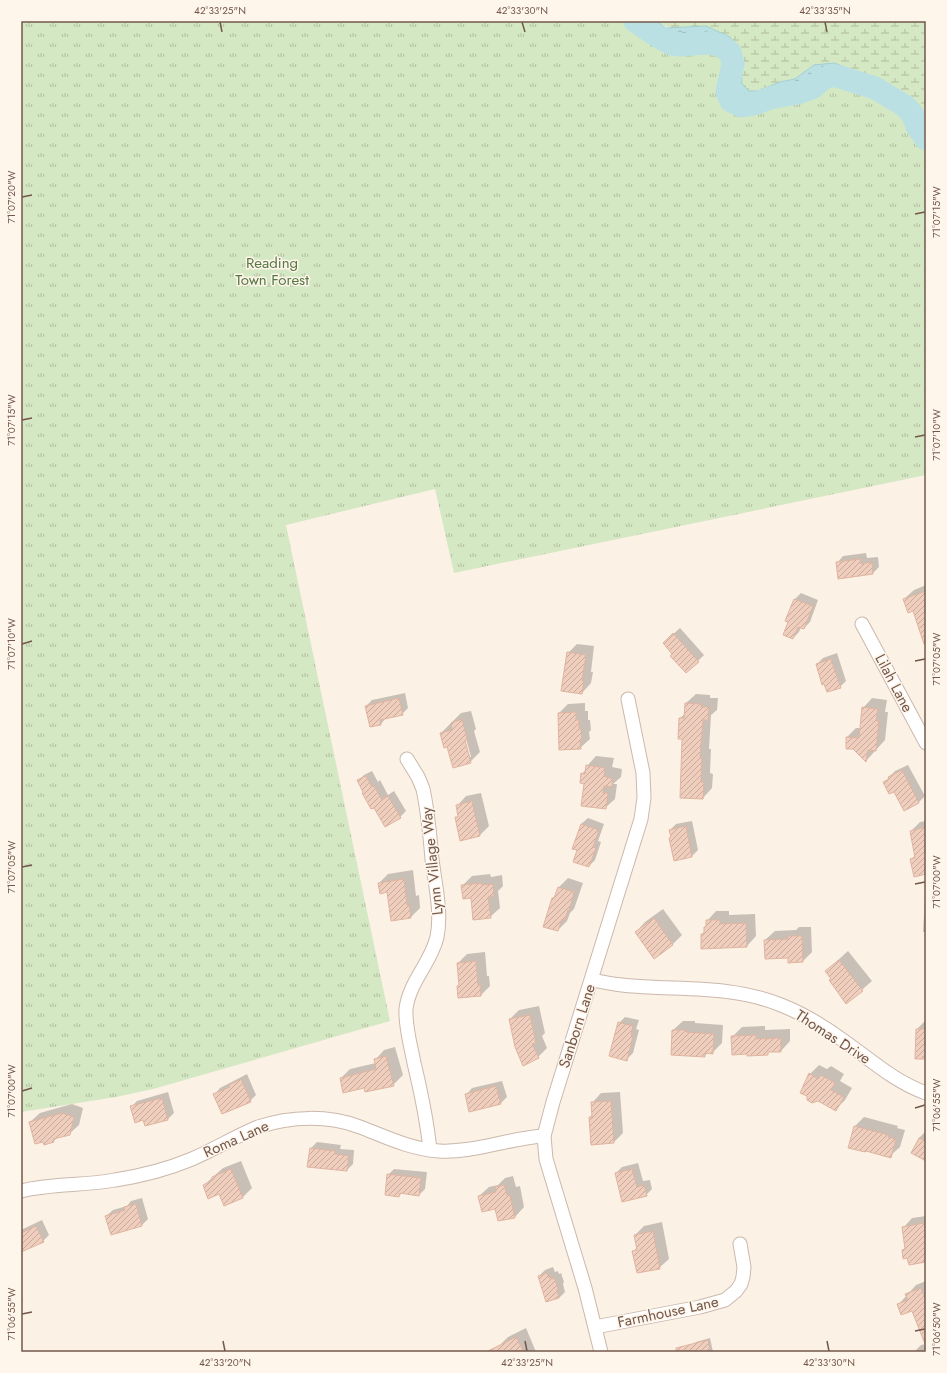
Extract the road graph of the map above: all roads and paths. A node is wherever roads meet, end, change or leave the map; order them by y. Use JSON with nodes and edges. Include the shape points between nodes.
{"nodes":[{"id":1,"x":862,"y":624,"type":"dead end"},
{"id":2,"x":628,"y":699,"type":"dead end"},
{"id":3,"x":926,"y":743,"type":"edge"},
{"id":4,"x":407,"y":759,"type":"dead end"},
{"id":5,"x":592,"y":980,"type":"junction"},
{"id":6,"x":926,"y":1093,"type":"edge"},
{"id":7,"x":544,"y":1136,"type":"junction"},
{"id":8,"x":430,"y":1150,"type":"junction"},
{"id":9,"x":21,"y":1191,"type":"edge"},
{"id":10,"x":740,"y":1244,"type":"dead end"},
{"id":11,"x":595,"y":1327,"type":"junction"},
{"id":12,"x":601,"y":1352,"type":"edge"}],
"edges":[{"from":1,"to":3,"type":"street","name":"Lilah Lane"},
{"from":2,"to":5,"type":"street","name":"Sanborn Lane","via":[[643,773],[643,807],[639,829]]},
{"from":4,"to":8,"type":"street","name":"Lynn Village Way","via":[[423,789],[438,906],[437,937],[429,958],[412,986],[406,1010]]},
{"from":5,"to":6,"type":"street","name":"Thomas Drive","via":[[629,986],[724,990],[780,1004],[829,1030],[890,1076]]},
{"from":5,"to":7,"type":"street","name":"Sanborn Lane","via":[[547,1119]]},
{"from":7,"to":8,"type":"street","name":"Roma Lane","via":[[459,1150]]},
{"from":7,"to":11,"type":"street","name":"Sanborn Lane","via":[[546,1160]]},
{"from":8,"to":9,"type":"street","name":"Roma Lane","via":[[397,1142],[344,1123],[301,1118],[258,1127],[193,1158],[152,1172],[91,1184],[45,1186]]},
{"from":10,"to":11,"type":"street","name":"Farmhouse Lane","via":[[743,1277],[738,1288],[725,1300]]},
{"from":11,"to":12,"type":"street","name":"Sanborn Lane"}]}
